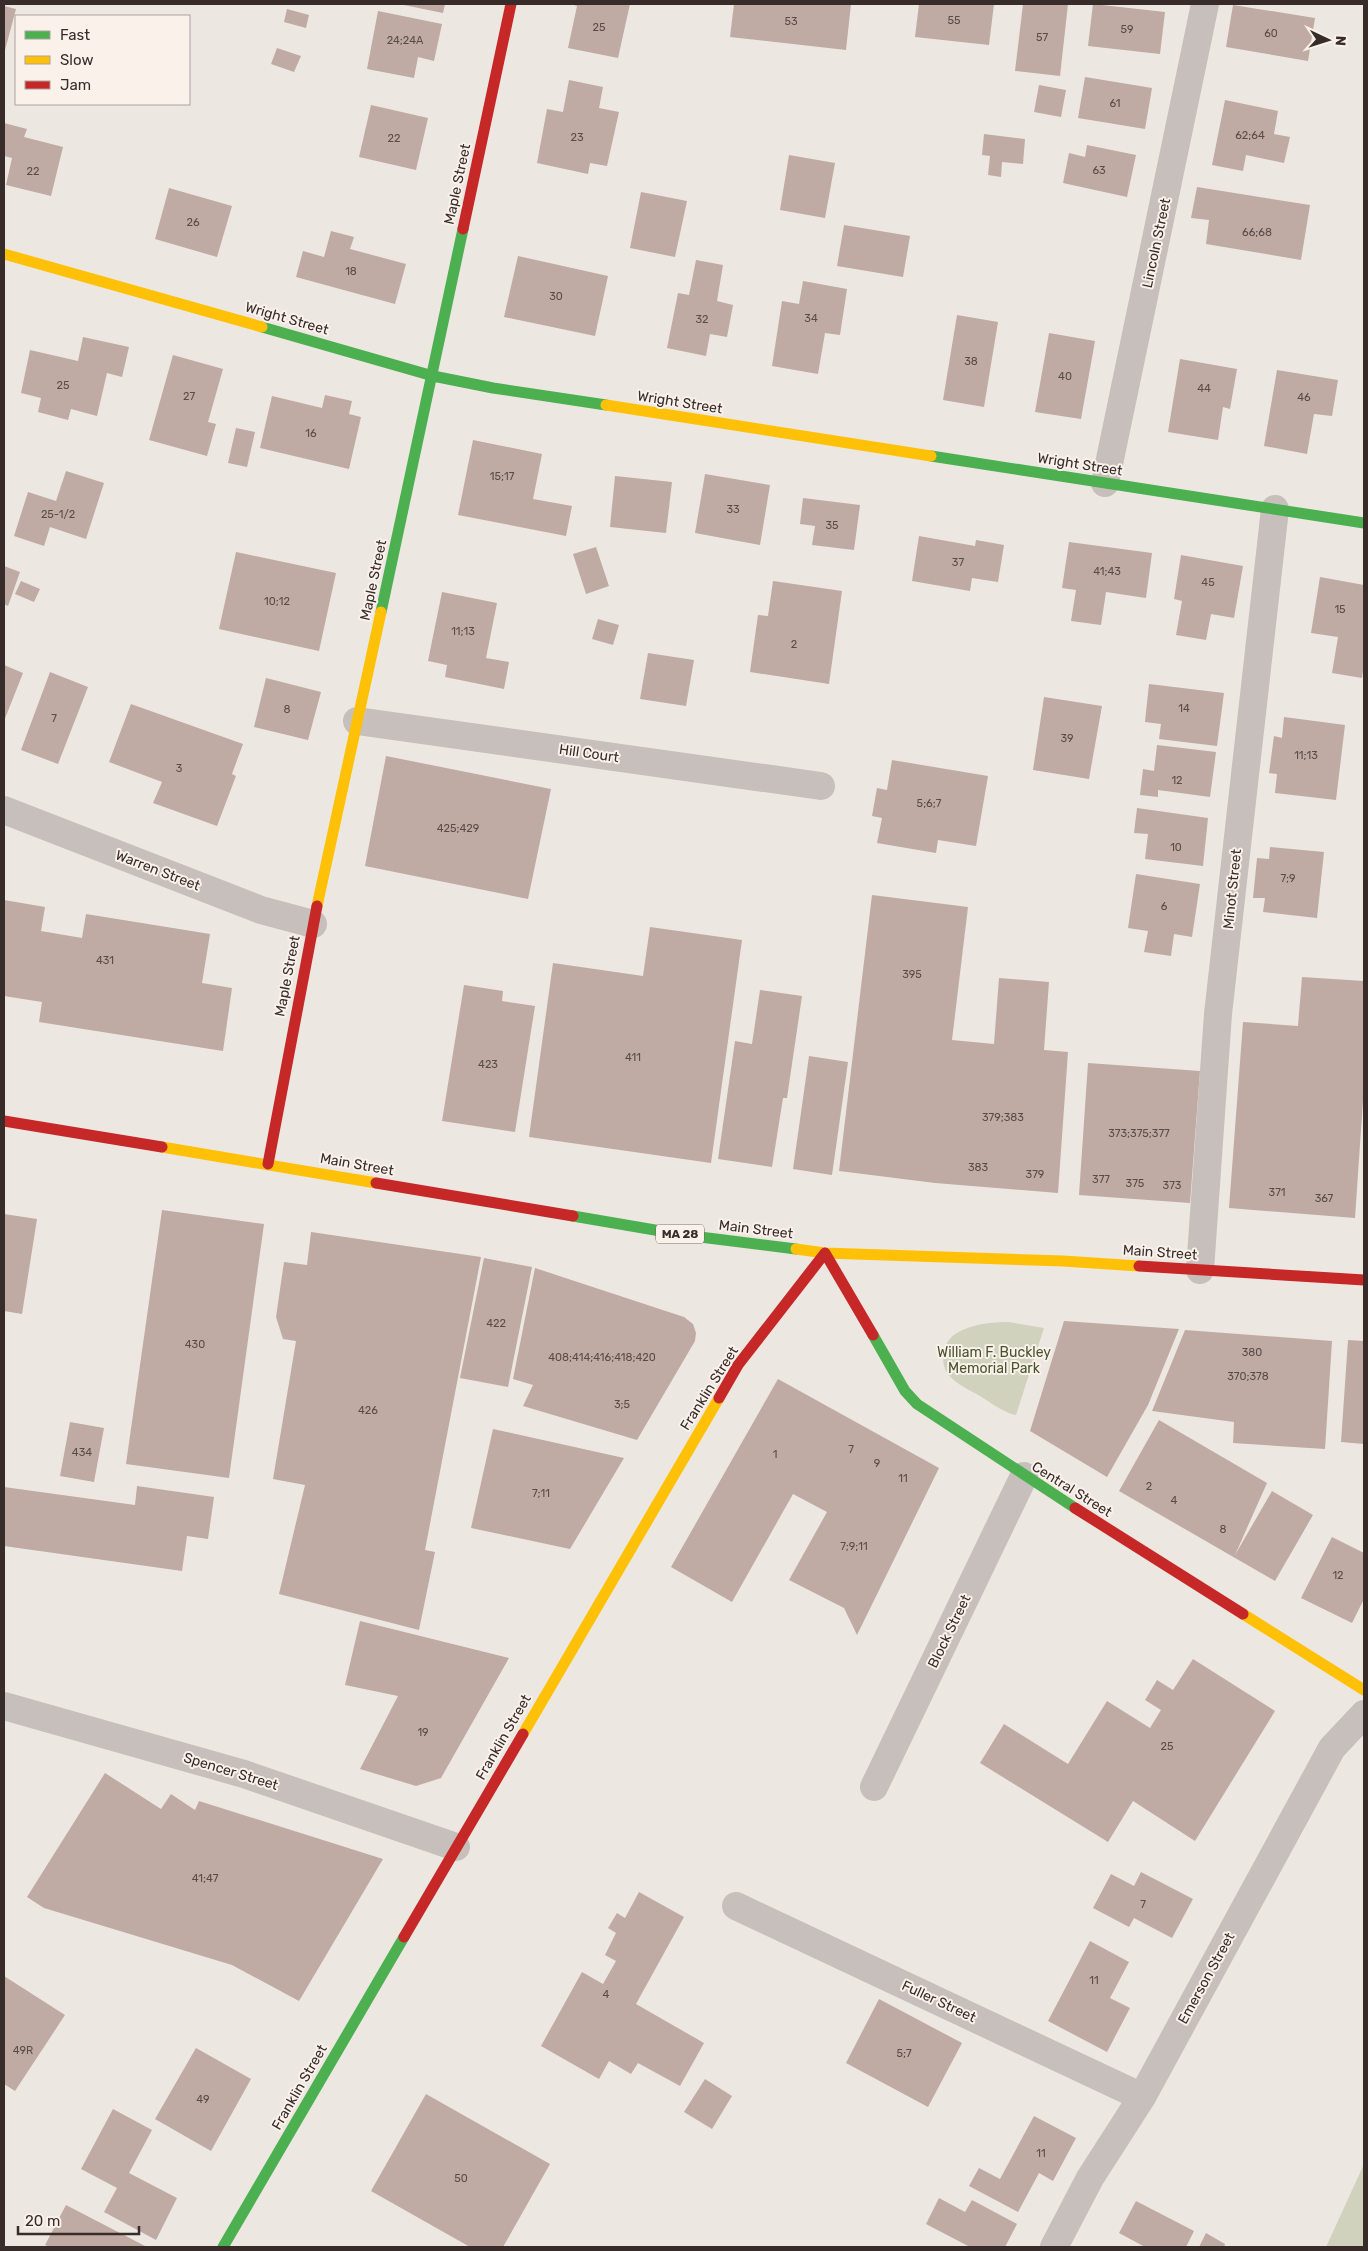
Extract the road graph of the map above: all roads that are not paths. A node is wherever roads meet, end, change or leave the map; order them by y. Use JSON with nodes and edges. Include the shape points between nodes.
{"nodes":[{"id":1,"x":511,"y":4,"type":"edge"},
{"id":2,"x":1205,"y":4,"type":"edge"},
{"id":3,"x":4,"y":254,"type":"edge"},
{"id":4,"x":433,"y":376,"type":"junction"},
{"id":5,"x":1105,"y":483,"type":"junction"},
{"id":6,"x":1275,"y":508,"type":"junction"},
{"id":7,"x":1364,"y":523,"type":"edge"},
{"id":8,"x":357,"y":721,"type":"junction"},
{"id":9,"x":821,"y":786,"type":"dead end"},
{"id":10,"x":4,"y":810,"type":"edge"},
{"id":11,"x":313,"y":924,"type":"junction"},
{"id":12,"x":4,"y":1121,"type":"edge"},
{"id":13,"x":268,"y":1164,"type":"junction"},
{"id":14,"x":824,"y":1252,"type":"junction"},
{"id":15,"x":1200,"y":1270,"type":"junction"},
{"id":16,"x":1364,"y":1280,"type":"edge"},
{"id":17,"x":1024,"y":1476,"type":"junction"},
{"id":18,"x":1364,"y":1690,"type":"edge"},
{"id":19,"x":4,"y":1706,"type":"edge"},
{"id":20,"x":1364,"y":1714,"type":"edge"},
{"id":21,"x":874,"y":1786,"type":"dead end"},
{"id":22,"x":456,"y":1847,"type":"junction"},
{"id":23,"x":736,"y":1906,"type":"dead end"},
{"id":24,"x":1142,"y":2097,"type":"junction"},
{"id":25,"x":223,"y":2247,"type":"edge"},
{"id":26,"x":1054,"y":2247,"type":"edge"}],
"edges":[{"from":1,"to":4,"type":"street","name":"Maple Street"},
{"from":2,"to":5,"type":"street","name":"Lincoln Street"},
{"from":3,"to":4,"type":"street","name":"Wright Street"},
{"from":4,"to":5,"type":"street","name":"Wright Street","via":[[502,390]]},
{"from":4,"to":8,"type":"street","name":"Maple Street"},
{"from":5,"to":6,"type":"street","name":"Wright Street"},
{"from":6,"to":7,"type":"street","name":"Wright Street"},
{"from":6,"to":15,"type":"street","name":"Minot Street","via":[[1218,1014]]},
{"from":8,"to":9,"type":"street","name":"Hill Court"},
{"from":8,"to":11,"type":"street","name":"Maple Street"},
{"from":10,"to":11,"type":"street","name":"Warren Street","via":[[261,910]]},
{"from":11,"to":13,"type":"street","name":"Maple Street"},
{"from":12,"to":13,"type":"street","name":"Main Street","number":"MA 28"},
{"from":13,"to":14,"type":"street","name":"Main Street","number":"MA 28","via":[[684,1235]]},
{"from":14,"to":15,"type":"street","name":"Main Street","number":"MA 28"},
{"from":14,"to":17,"type":"street","name":"Central Street","via":[[910,1398]]},
{"from":14,"to":22,"type":"street","name":"Franklin Street","via":[[738,1364]]},
{"from":15,"to":16,"type":"street","name":"Main Street","number":"MA 28"},
{"from":17,"to":18,"type":"street","name":"Central Street"},
{"from":17,"to":21,"type":"street","name":"Block Street"},
{"from":19,"to":22,"type":"street","name":"Spencer Street","via":[[244,1774]]},
{"from":20,"to":24,"type":"street","name":"Emerson Street","via":[[1332,1748]]},
{"from":22,"to":25,"type":"street","name":"Franklin Street"},
{"from":23,"to":24,"type":"street","name":"Fuller Street"},
{"from":24,"to":26,"type":"street","name":"Emerson Street","via":[[1090,2178]]}]}
